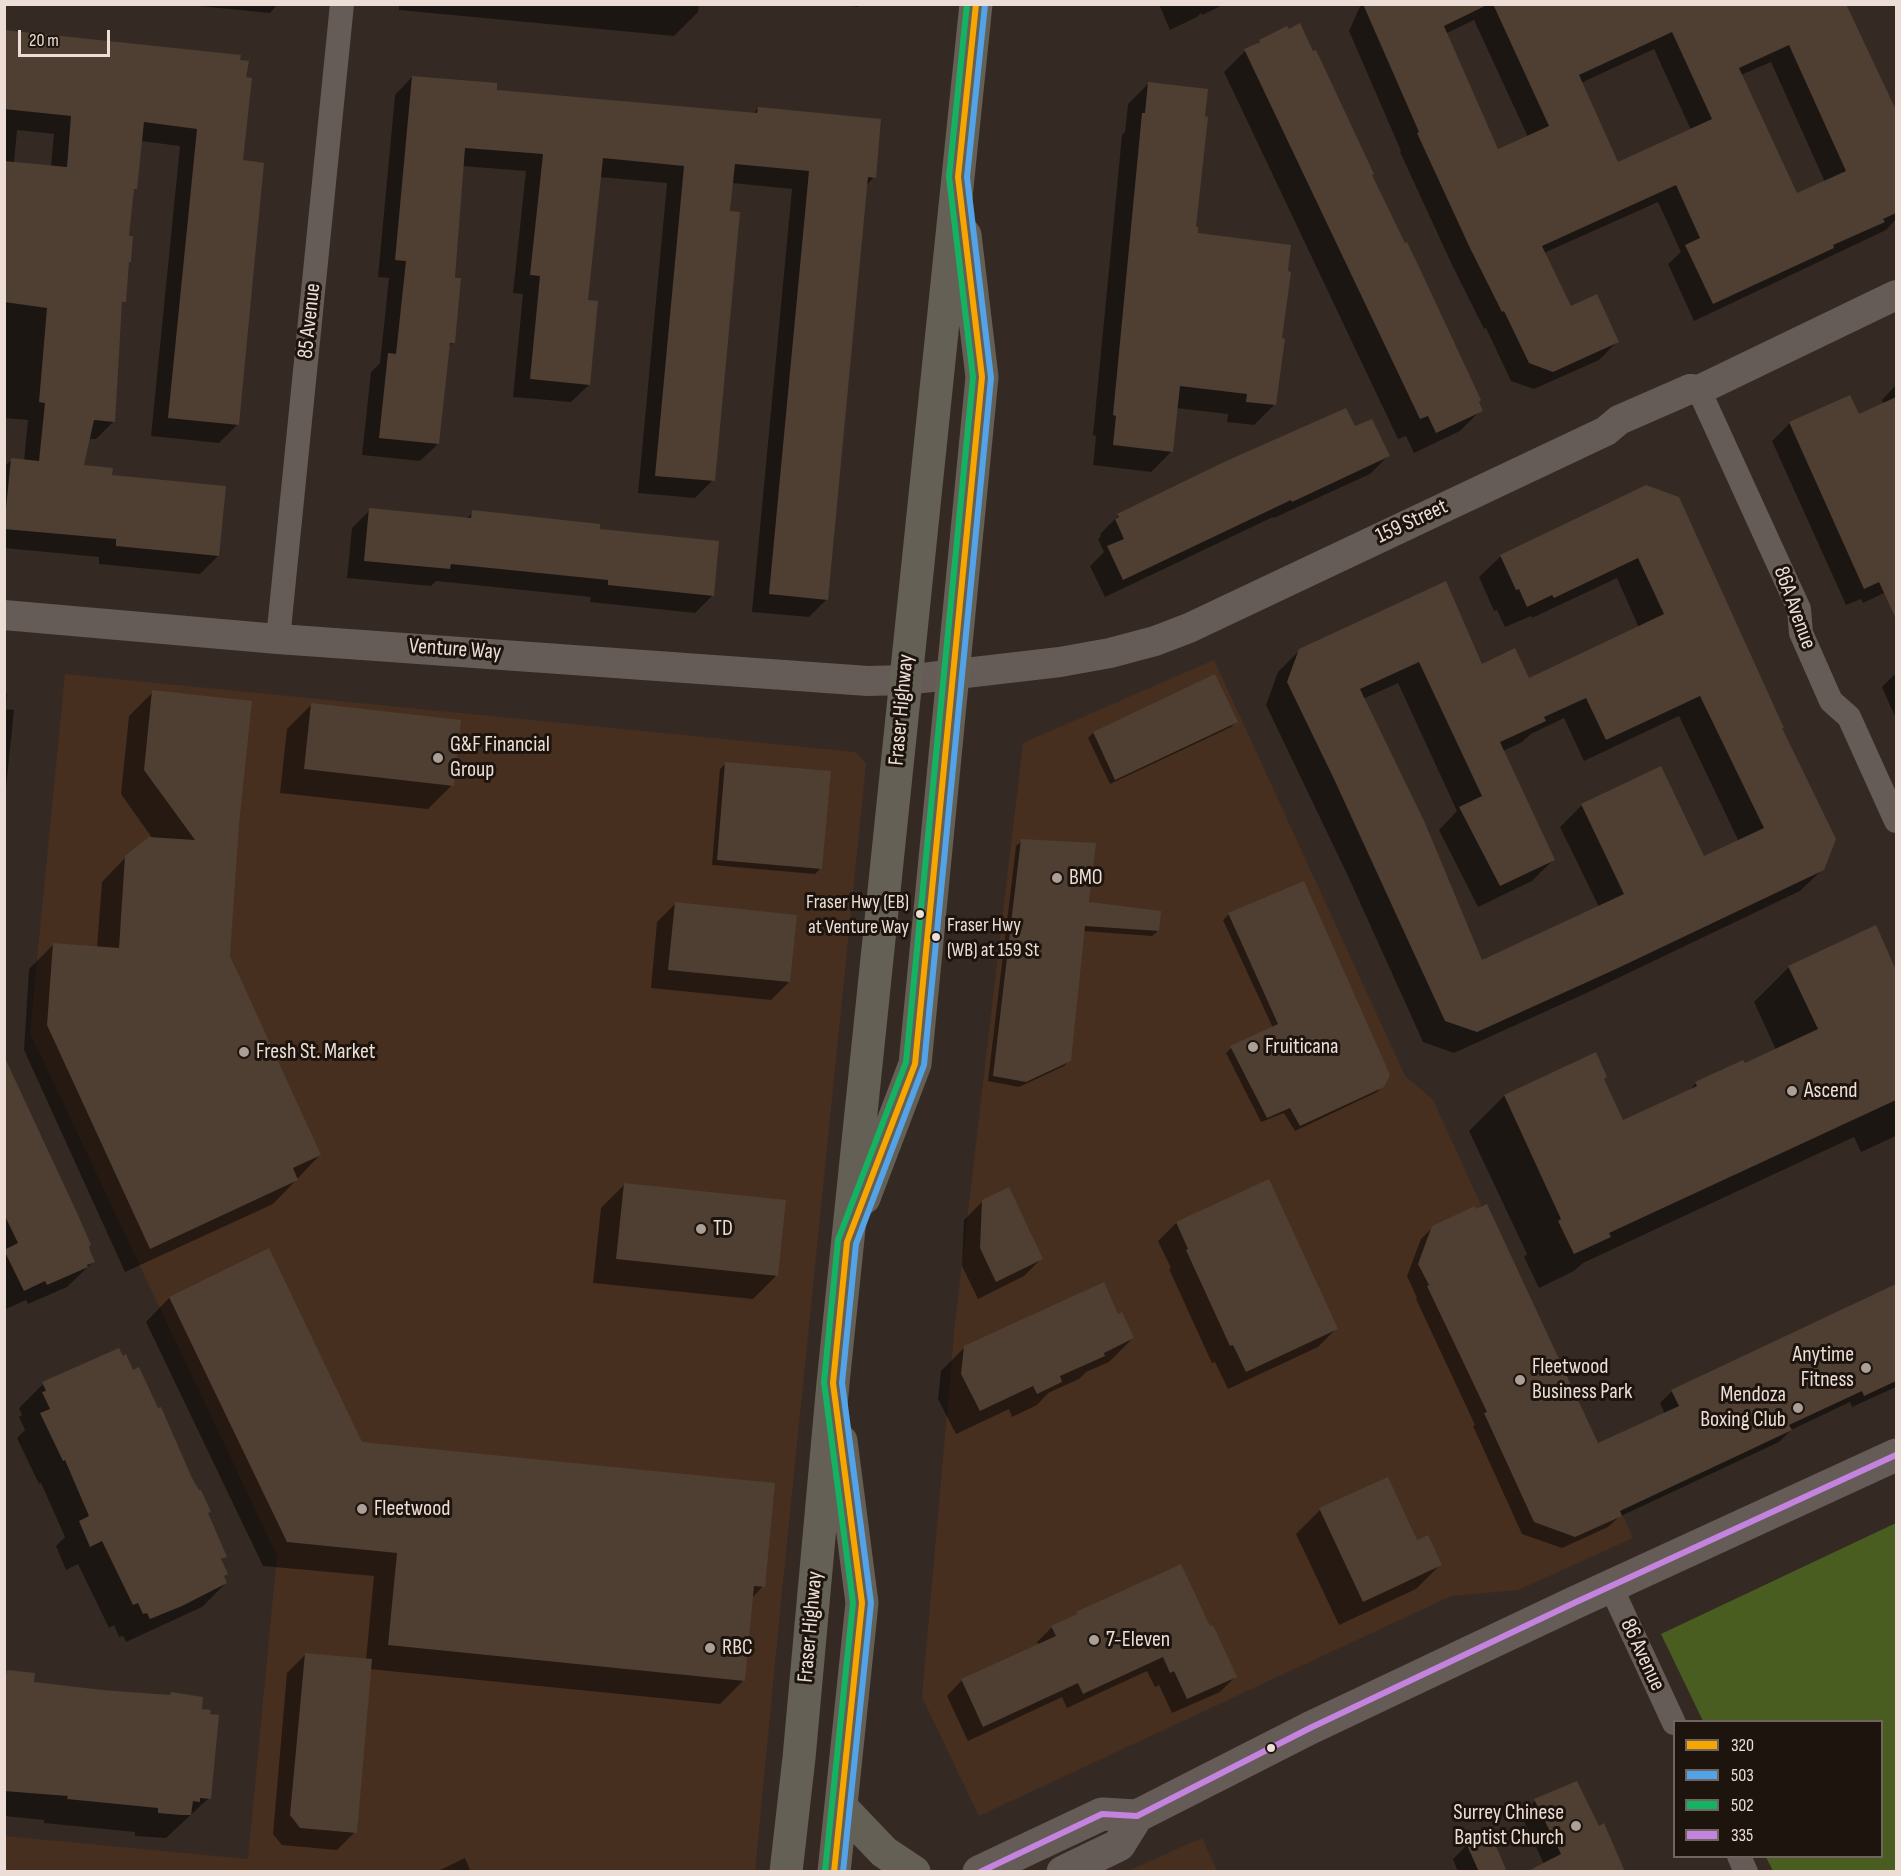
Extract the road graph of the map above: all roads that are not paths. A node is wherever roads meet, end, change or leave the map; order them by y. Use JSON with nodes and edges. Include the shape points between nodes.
{"nodes":[{"id":1,"x":342,"y":4,"type":"edge"},
{"id":2,"x":976,"y":4,"type":"edge"},
{"id":3,"x":958,"y":177,"type":"junction"},
{"id":4,"x":1896,"y":295,"type":"edge"},
{"id":5,"x":1699,"y":390,"type":"junction"},
{"id":6,"x":4,"y":615,"type":"edge"},
{"id":7,"x":278,"y":639,"type":"junction"},
{"id":8,"x":952,"y":675,"type":"junction"},
{"id":9,"x":905,"y":680,"type":"junction"},
{"id":10,"x":1896,"y":821,"type":"edge"},
{"id":11,"x":847,"y":1242,"type":"junction"},
{"id":12,"x":833,"y":1383,"type":"junction"},
{"id":13,"x":1896,"y":1455,"type":"edge"},
{"id":14,"x":1611,"y":1587,"type":"junction"},
{"id":15,"x":1673,"y":1721,"type":"edge"},
{"id":16,"x":842,"y":1808,"type":"junction"},
{"id":17,"x":1137,"y":1816,"type":"junction"},
{"id":18,"x":1739,"y":1858,"type":"edge"},
{"id":19,"x":786,"y":1872,"type":"edge"},
{"id":20,"x":834,"y":1872,"type":"edge"},
{"id":21,"x":914,"y":1872,"type":"edge"},
{"id":22,"x":979,"y":1872,"type":"edge"},
{"id":23,"x":1063,"y":1872,"type":"edge"},
{"id":24,"x":1746,"y":1872,"type":"edge"}],
"edges":[{"from":1,"to":7,"type":"street","name":"85 Avenue"},
{"from":2,"to":3,"type":"main road","name":"Fraser Highway"},
{"from":3,"to":8,"type":"main road","name":"Fraser Highway","via":[[982,376]]},
{"from":3,"to":9,"type":"main road","name":"Fraser Highway"},
{"from":4,"to":5,"type":"street","name":"159 Street"},
{"from":5,"to":8,"type":"street","name":"159 Street","via":[[1690,388],[1657,402],[1619,420],[1606,431],[1155,641],[1110,654]]},
{"from":5,"to":10,"type":"street","name":"86A Avenue","via":[[1799,609],[1801,633],[1827,691],[1849,717]]},
{"from":6,"to":7,"type":"street","name":"Venture Way"},
{"from":7,"to":9,"type":"street","name":"Venture Way","via":[[851,680]]},
{"from":8,"to":9,"type":"street","name":"159 Street"},
{"from":8,"to":11,"type":"main road","name":"Fraser Highway","via":[[915,1064]]},
{"from":9,"to":11,"type":"main road","name":"Fraser Highway"},
{"from":11,"to":12,"type":"main road","name":"Fraser Highway"},
{"from":12,"to":16,"type":"main road","name":"Fraser Highway","via":[[862,1603]]},
{"from":12,"to":19,"type":"main road","name":"Fraser Highway"},
{"from":13,"to":14,"type":"main road"},
{"from":14,"to":15,"type":"street","name":"86 Avenue"},
{"from":14,"to":17,"type":"main road","via":[[1310,1728]]},
{"from":16,"to":20,"type":"main road","name":"Fraser Highway"},
{"from":16,"to":21,"type":"main road","via":[[884,1852]]},
{"from":17,"to":22,"type":"main road","via":[[1102,1814]]},
{"from":17,"to":23,"type":"main road","via":[[1119,1845]]},
{"from":18,"to":24,"type":"street"}]}
